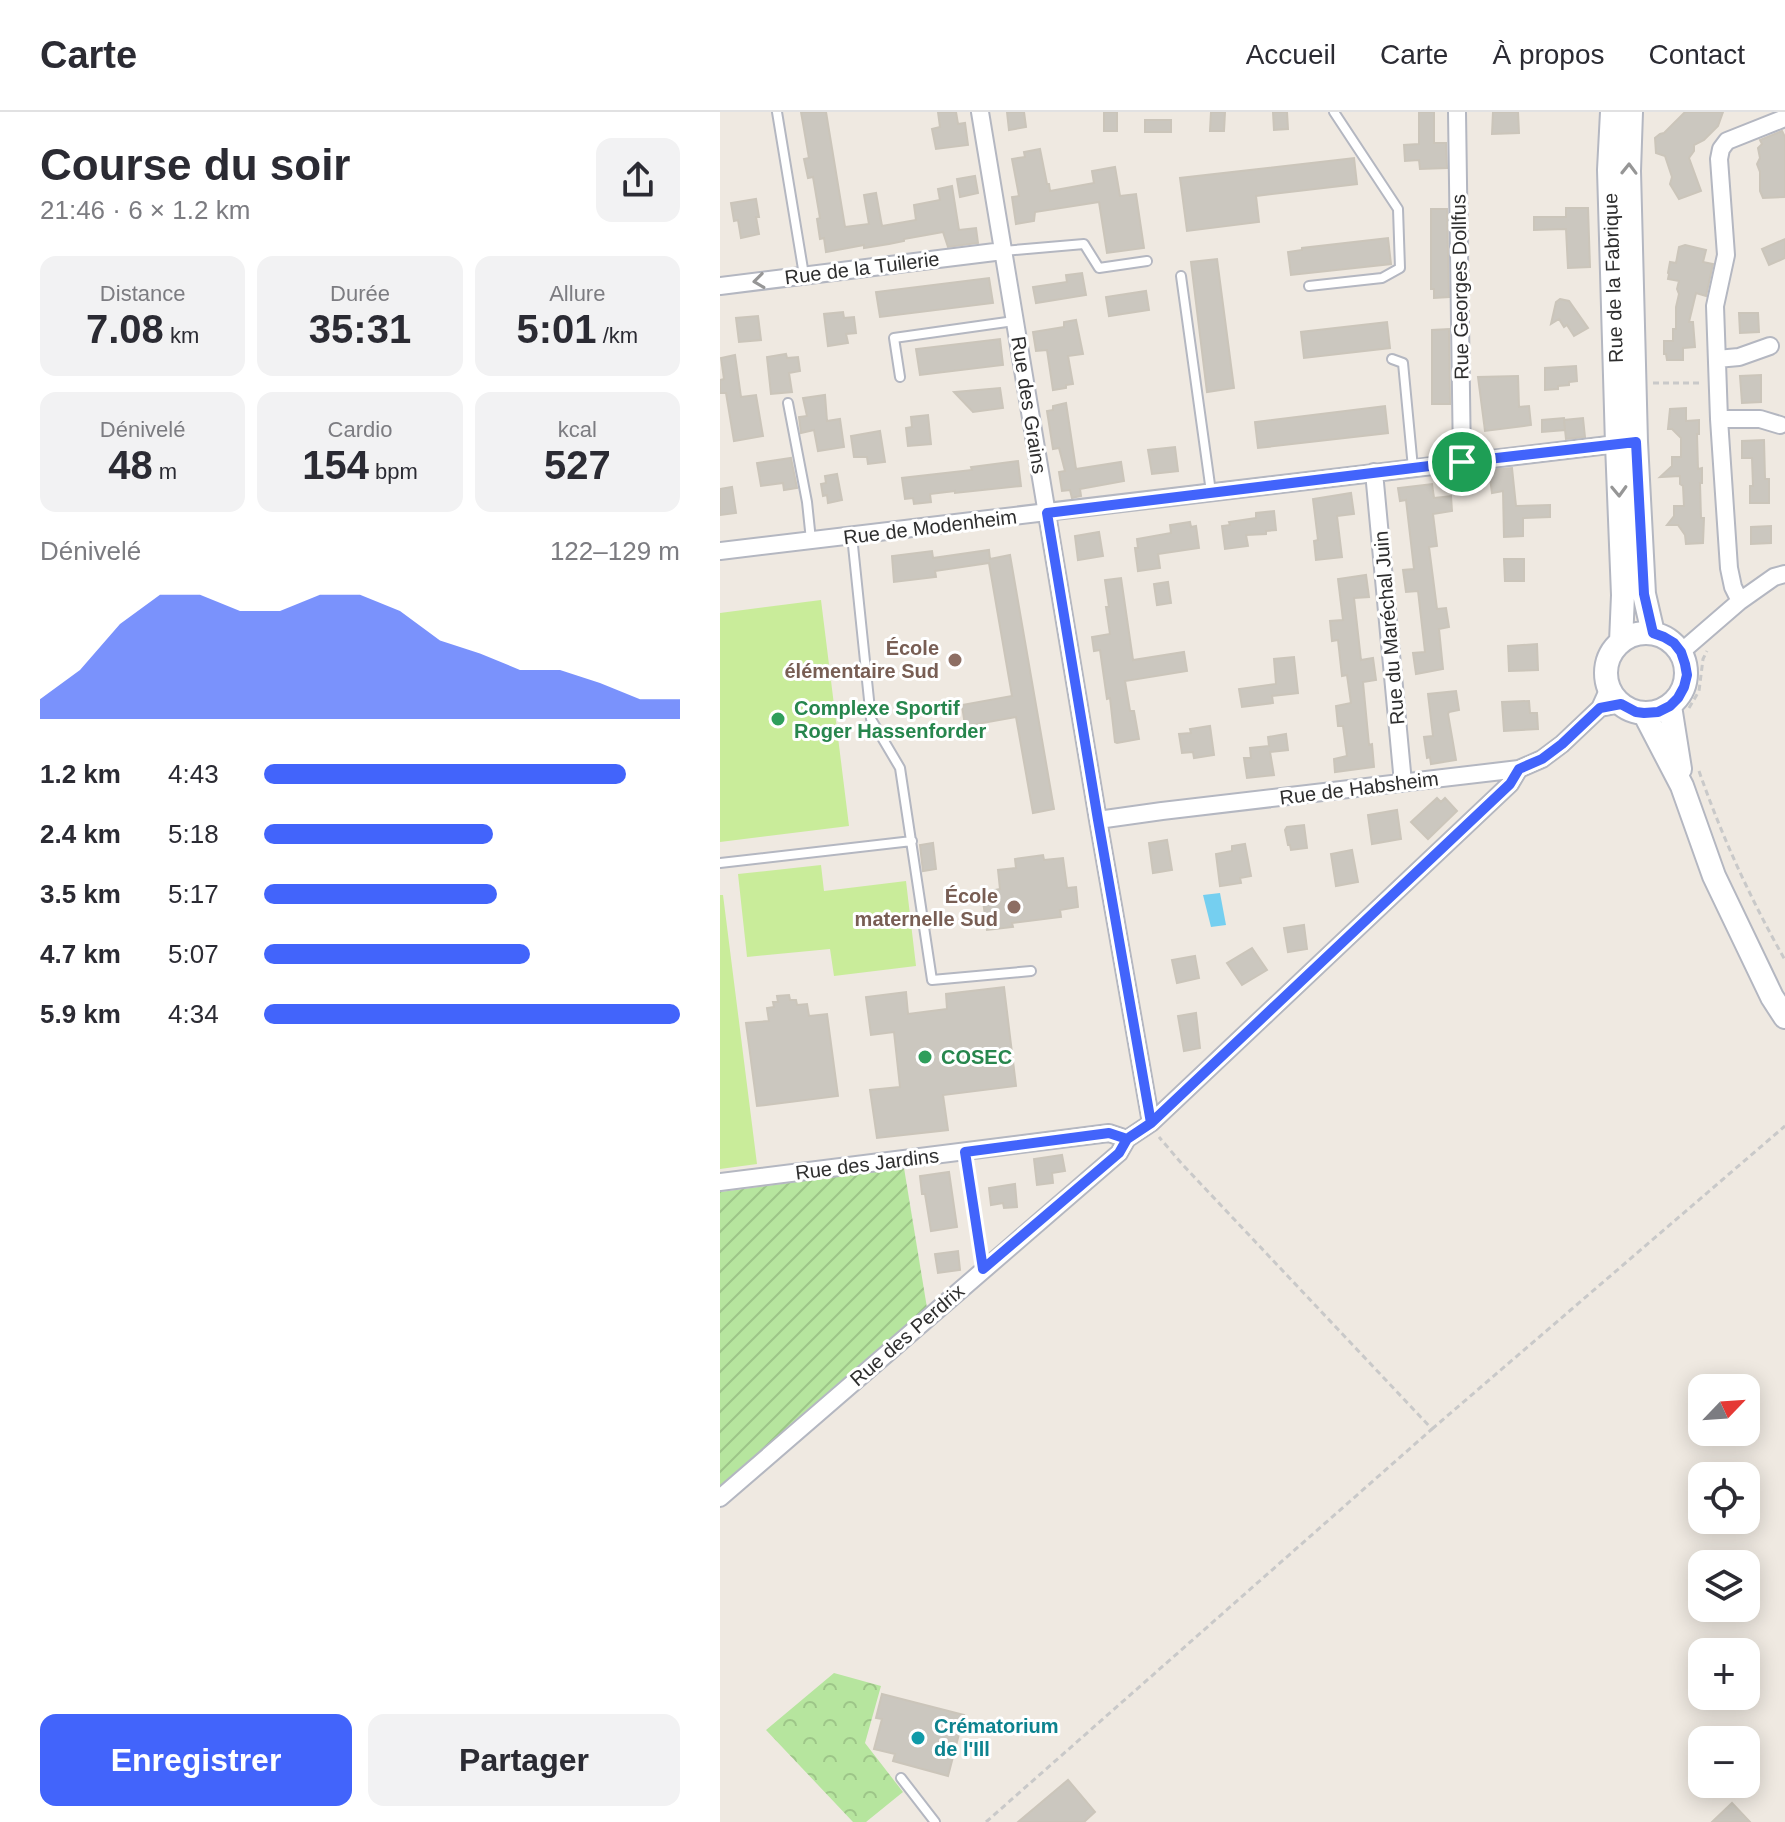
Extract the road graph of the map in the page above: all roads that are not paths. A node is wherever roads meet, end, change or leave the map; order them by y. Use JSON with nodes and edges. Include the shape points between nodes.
{"nodes":[{"id":1,"x":777,"y":112,"type":"edge"},
{"id":2,"x":980,"y":112,"type":"edge"},
{"id":3,"x":1334,"y":112,"type":"edge"},
{"id":4,"x":1457,"y":112,"type":"edge"},
{"id":5,"x":1612,"y":112,"type":"edge"},
{"id":6,"x":1631,"y":112,"type":"edge"},
{"id":7,"x":1785,"y":118,"type":"edge"},
{"id":8,"x":1003,"y":251,"type":"junction"},
{"id":9,"x":1147,"y":261,"type":"dead end"},
{"id":10,"x":804,"y":275,"type":"junction"},
{"id":11,"x":1181,"y":276,"type":"dead end"},
{"id":12,"x":720,"y":286,"type":"edge"},
{"id":13,"x":1309,"y":286,"type":"dead end"},
{"id":14,"x":1015,"y":321,"type":"junction"},
{"id":15,"x":1770,"y":346,"type":"dead end"},
{"id":16,"x":1392,"y":359,"type":"dead end"},
{"id":17,"x":1717,"y":359,"type":"junction"},
{"id":18,"x":900,"y":377,"type":"dead end"},
{"id":19,"x":788,"y":403,"type":"dead end"},
{"id":20,"x":1719,"y":419,"type":"junction"},
{"id":21,"x":1780,"y":425,"type":"dead end"},
{"id":22,"x":1626,"y":443,"type":"junction"},
{"id":23,"x":1462,"y":462,"type":"junction"},
{"id":24,"x":1413,"y":468,"type":"junction"},
{"id":25,"x":1374,"y":472,"type":"junction"},
{"id":26,"x":1211,"y":493,"type":"junction"},
{"id":27,"x":1047,"y":513,"type":"junction"},
{"id":28,"x":852,"y":536,"type":"junction"},
{"id":29,"x":811,"y":541,"type":"junction"},
{"id":30,"x":720,"y":551,"type":"edge"},
{"id":31,"x":1785,"y":574,"type":"edge"},
{"id":32,"x":1740,"y":601,"type":"junction"},
{"id":33,"x":1653,"y":633,"type":"junction"},
{"id":34,"x":1621,"y":642,"type":"junction"},
{"id":35,"x":1681,"y":652,"type":"junction"},
{"id":36,"x":1610,"y":700,"type":"junction"},
{"id":37,"x":1677,"y":712,"type":"junction"},
{"id":38,"x":1644,"y":713,"type":"junction"},
{"id":39,"x":1519,"y":769,"type":"junction"},
{"id":40,"x":1403,"y":783,"type":"junction"},
{"id":41,"x":1682,"y":786,"type":"junction"},
{"id":42,"x":1098,"y":820,"type":"junction"},
{"id":43,"x":912,"y":841,"type":"junction"},
{"id":44,"x":720,"y":863,"type":"edge"},
{"id":45,"x":1031,"y":971,"type":"dead end"},
{"id":46,"x":1785,"y":1017,"type":"edge"},
{"id":47,"x":1151,"y":1123,"type":"junction"},
{"id":48,"x":1127,"y":1139,"type":"junction"},
{"id":49,"x":965,"y":1152,"type":"junction"},
{"id":50,"x":720,"y":1182,"type":"edge"},
{"id":51,"x":983,"y":1269,"type":"junction"},
{"id":52,"x":720,"y":1498,"type":"edge"},
{"id":53,"x":901,"y":1778,"type":"dead end"},
{"id":54,"x":935,"y":1822,"type":"edge"}],
"edges":[{"from":1,"to":10,"type":"lane"},
{"from":2,"to":8,"type":"street","name":"Rue des Grains"},
{"from":3,"to":13,"type":"lane","via":[[1398,209],[1400,268],[1382,278]]},
{"from":4,"to":23,"type":"street","name":"Rue Georges Dollfus"},
{"from":5,"to":22,"type":"main road","name":"Rue de la Fabrique","via":[[1609,170]]},
{"from":22,"to":6,"type":"main road","name":"Rue de la Fabrique","one_way":true,"via":[[1635,383]]},
{"from":7,"to":17,"type":"street","via":[[1741,134],[1721,149],[1726,255],[1715,306]]},
{"from":8,"to":9,"type":"lane","via":[[1084,244],[1099,268]]},
{"from":8,"to":10,"type":"street","name":"Rue de la Tuilerie"},
{"from":8,"to":14,"type":"street","name":"Rue des Grains"},
{"from":10,"to":12,"type":"street","name":"Rue de la Tuilerie","one_way":true},
{"from":11,"to":26,"type":"lane"},
{"from":14,"to":18,"type":"lane","via":[[894,338]]},
{"from":14,"to":27,"type":"street","name":"Rue des Grains"},
{"from":15,"to":17,"type":"street"},
{"from":16,"to":24,"type":"lane","via":[[1403,363]]},
{"from":17,"to":20,"type":"street"},
{"from":19,"to":29,"type":"lane"},
{"from":20,"to":21,"type":"street","via":[[1760,419]]},
{"from":20,"to":32,"type":"street","via":[[1729,568]]},
{"from":22,"to":23,"type":"street","name":"Rue de Modenheim"},
{"from":22,"to":33,"type":"main road","name":"Rue de la Fabrique"},
{"from":22,"to":34,"type":"main road","name":"Rue de la Fabrique","one_way":true},
{"from":23,"to":24,"type":"street","name":"Rue de Modenheim"},
{"from":24,"to":25,"type":"street","name":"Rue de Modenheim"},
{"from":25,"to":26,"type":"street","name":"Rue de Modenheim"},
{"from":25,"to":40,"type":"street","name":"Rue du Maréchal Juin"},
{"from":26,"to":27,"type":"street","name":"Rue de Modenheim"},
{"from":27,"to":28,"type":"street","name":"Rue de Modenheim"},
{"from":27,"to":42,"type":"street","name":"Rue des Grains"},
{"from":28,"to":29,"type":"street","name":"Rue de Modenheim"},
{"from":28,"to":43,"type":"lane","via":[[871,719],[900,768]]},
{"from":29,"to":30,"type":"street","name":"Rue de Modenheim"},
{"from":31,"to":32,"type":"street"},
{"from":32,"to":35,"type":"street"},
{"from":33,"to":34,"type":"main road"},
{"from":33,"to":35,"type":"main road"},
{"from":34,"to":36,"type":"main road","via":[[1606,668]]},
{"from":35,"to":37,"type":"main road","via":[[1687,675]]},
{"from":36,"to":38,"type":"main road"},
{"from":36,"to":39,"type":"street","name":"Rue de Habsheim","via":[[1562,744]]},
{"from":37,"to":38,"type":"main road"},
{"from":37,"to":41,"type":"main road"},
{"from":38,"to":41,"type":"main road"},
{"from":39,"to":40,"type":"street","name":"Rue de Habsheim"},
{"from":39,"to":47,"type":"street","via":[[1510,784]]},
{"from":40,"to":42,"type":"street","name":"Rue de Habsheim"},
{"from":41,"to":46,"type":"main road","via":[[1714,876]]},
{"from":42,"to":47,"type":"street","name":"Rue des Grains"},
{"from":43,"to":44,"type":"lane"},
{"from":43,"to":45,"type":"lane","via":[[932,980]]},
{"from":47,"to":48,"type":"street"},
{"from":48,"to":49,"type":"street","name":"Rue des Jardins","via":[[1109,1133]]},
{"from":48,"to":51,"type":"street","name":"Rue des Perdrix","via":[[1119,1153]]},
{"from":49,"to":50,"type":"street","name":"Rue des Jardins"},
{"from":49,"to":51,"type":"lane"},
{"from":51,"to":52,"type":"street","name":"Rue des Perdrix"},
{"from":53,"to":54,"type":"lane"}]}
